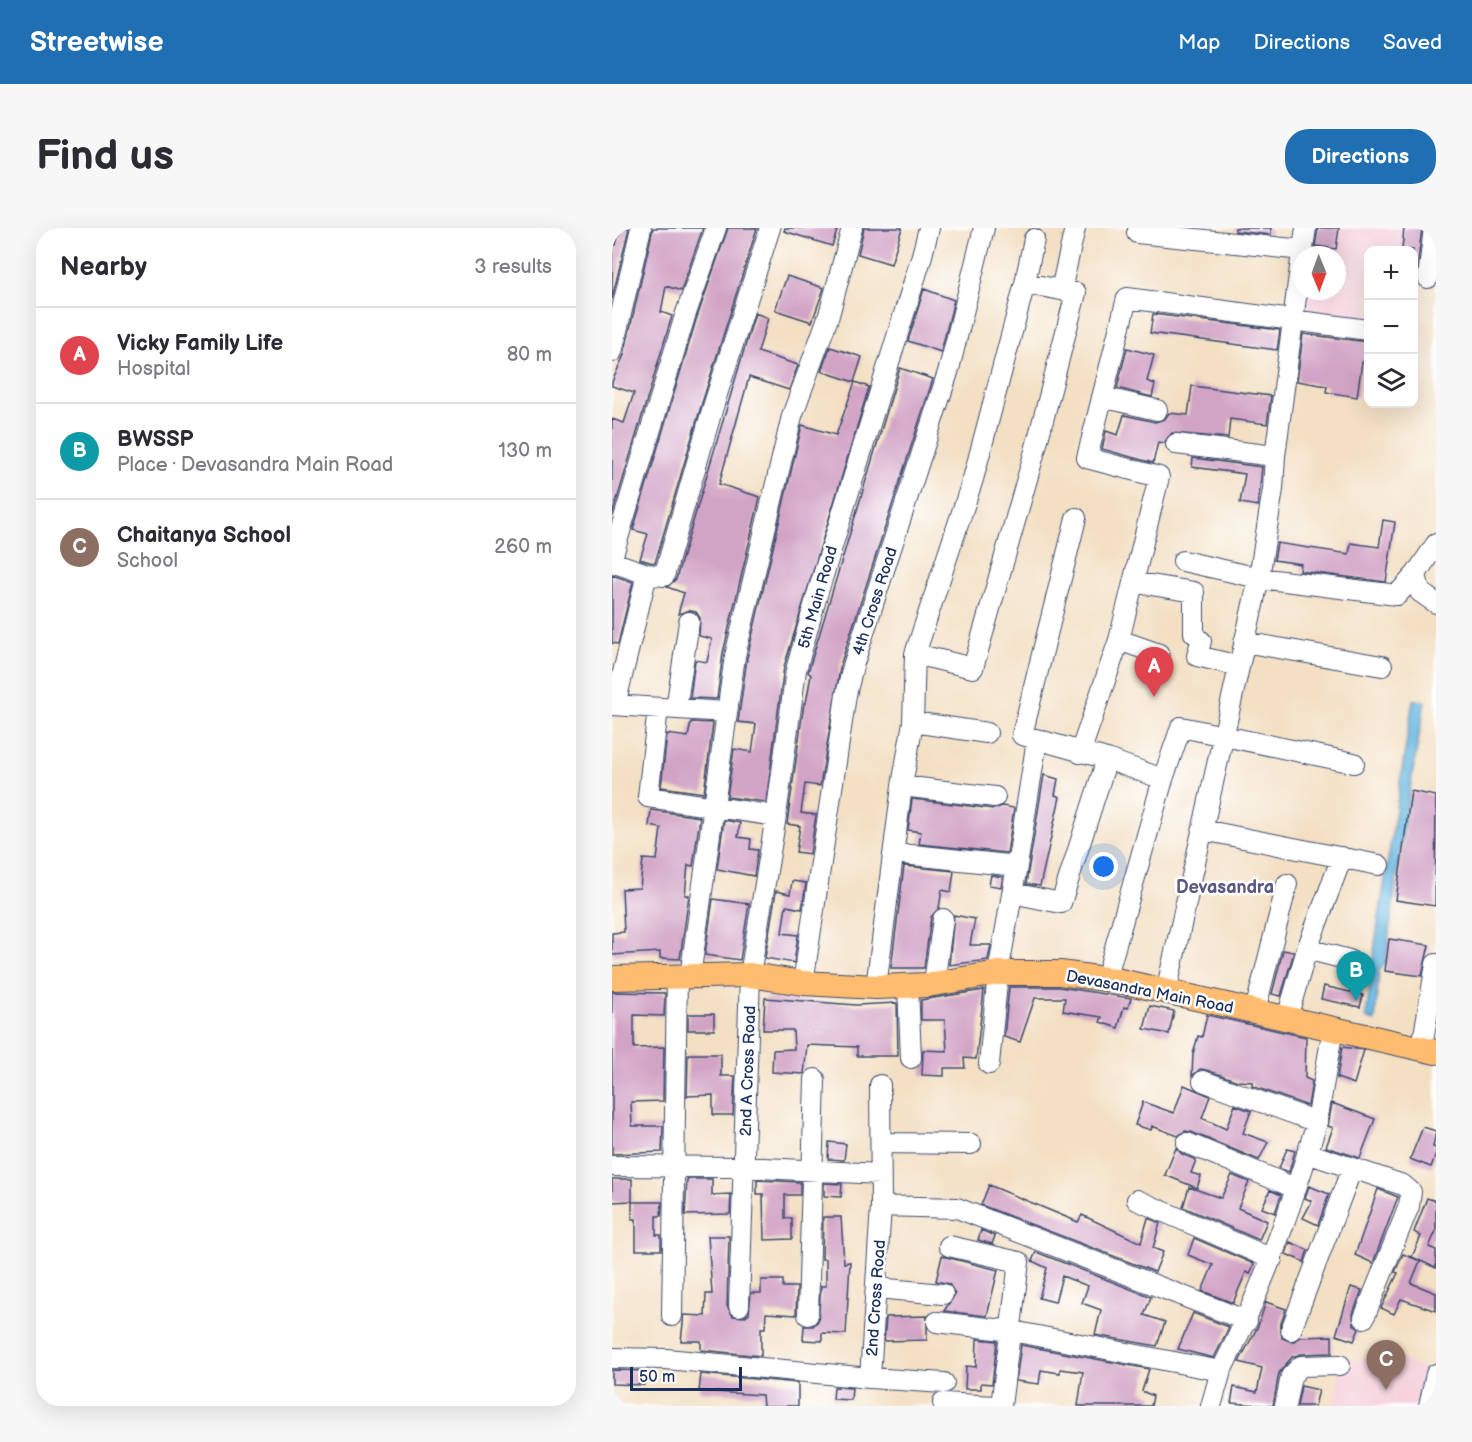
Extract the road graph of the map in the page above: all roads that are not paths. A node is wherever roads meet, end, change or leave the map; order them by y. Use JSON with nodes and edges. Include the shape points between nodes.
{"nodes":[{"id":1,"x":641,"y":228,"type":"edge"},
{"id":2,"x":716,"y":228,"type":"edge"},
{"id":3,"x":770,"y":228,"type":"edge"},
{"id":4,"x":852,"y":228,"type":"edge"},
{"id":5,"x":928,"y":228,"type":"edge"},
{"id":6,"x":984,"y":228,"type":"edge"},
{"id":7,"x":1075,"y":228,"type":"edge"},
{"id":8,"x":1306,"y":228,"type":"edge"},
{"id":9,"x":1434,"y":228,"type":"edge"},
{"id":10,"x":1137,"y":233,"type":"dead end"},
{"id":11,"x":1034,"y":238,"type":"dead end"},
{"id":12,"x":1303,"y":246,"type":"edge"},
{"id":13,"x":1292,"y":254,"type":"edge"},
{"id":14,"x":1428,"y":278,"type":"dead end"},
{"id":15,"x":1025,"y":282,"type":"junction"},
{"id":16,"x":1061,"y":290,"type":"junction"},
{"id":17,"x":1295,"y":300,"type":"edge"},
{"id":18,"x":1292,"y":320,"type":"junction"},
{"id":19,"x":1364,"y":329,"type":"edge"},
{"id":20,"x":612,"y":352,"type":"edge"},
{"id":21,"x":1102,"y":397,"type":"junction"},
{"id":22,"x":1157,"y":410,"type":"dead end"},
{"id":23,"x":1176,"y":444,"type":"dead end"},
{"id":24,"x":1275,"y":456,"type":"junction"},
{"id":25,"x":1076,"y":518,"type":"dead end"},
{"id":26,"x":1436,"y":544,"type":"edge"},
{"id":27,"x":612,"y":558,"type":"edge"},
{"id":28,"x":1183,"y":561,"type":"dead end"},
{"id":29,"x":612,"y":562,"type":"edge"},
{"id":30,"x":647,"y":574,"type":"junction"},
{"id":31,"x":1416,"y":574,"type":"junction"},
{"id":32,"x":1259,"y":578,"type":"junction"},
{"id":33,"x":1133,"y":582,"type":"junction"},
{"id":34,"x":1431,"y":600,"type":"edge"},
{"id":35,"x":689,"y":622,"type":"dead end"},
{"id":36,"x":1119,"y":640,"type":"junction"},
{"id":37,"x":1244,"y":642,"type":"junction"},
{"id":38,"x":915,"y":654,"type":"junction"},
{"id":39,"x":1160,"y":654,"type":"dead end"},
{"id":40,"x":1239,"y":666,"type":"junction"},
{"id":41,"x":1382,"y":666,"type":"dead end"},
{"id":42,"x":613,"y":705,"type":"edge"},
{"id":43,"x":667,"y":708,"type":"junction"},
{"id":44,"x":727,"y":712,"type":"junction"},
{"id":45,"x":914,"y":722,"type":"junction"},
{"id":46,"x":987,"y":733,"type":"dead end"},
{"id":47,"x":1223,"y":735,"type":"junction"},
{"id":48,"x":1037,"y":741,"type":"junction"},
{"id":49,"x":1080,"y":753,"type":"junction"},
{"id":50,"x":1107,"y":759,"type":"junction"},
{"id":51,"x":1354,"y":763,"type":"dead end"},
{"id":52,"x":1163,"y":779,"type":"junction"},
{"id":53,"x":902,"y":786,"type":"junction"},
{"id":54,"x":995,"y":797,"type":"dead end"},
{"id":55,"x":712,"y":807,"type":"junction"},
{"id":56,"x":776,"y":816,"type":"junction"},
{"id":57,"x":1203,"y":830,"type":"junction"},
{"id":58,"x":894,"y":853,"type":"junction"},
{"id":59,"x":1342,"y":857,"type":"junction"},
{"id":60,"x":1017,"y":866,"type":"junction"},
{"id":61,"x":1379,"y":866,"type":"dead end"},
{"id":62,"x":1287,"y":884,"type":"dead end"},
{"id":63,"x":1012,"y":893,"type":"junction"},
{"id":64,"x":943,"y":919,"type":"dead end"},
{"id":65,"x":1307,"y":949,"type":"junction"},
{"id":66,"x":1349,"y":960,"type":"dead end"},
{"id":67,"x":1436,"y":964,"type":"edge"},
{"id":68,"x":998,"y":973,"type":"junction"},
{"id":69,"x":750,"y":975,"type":"junction"},
{"id":70,"x":683,"y":977,"type":"junction"},
{"id":71,"x":612,"y":978,"type":"edge"},
{"id":72,"x":1106,"y":979,"type":"junction"},
{"id":73,"x":803,"y":983,"type":"junction"},
{"id":74,"x":934,"y":983,"type":"junction"},
{"id":75,"x":908,"y":986,"type":"junction"},
{"id":76,"x":876,"y":987,"type":"junction"},
{"id":77,"x":1166,"y":992,"type":"junction"},
{"id":78,"x":1255,"y":1011,"type":"junction"},
{"id":79,"x":1287,"y":1018,"type":"junction"},
{"id":80,"x":1333,"y":1028,"type":"junction"},
{"id":81,"x":1429,"y":1050,"type":"edge"},
{"id":82,"x":911,"y":1058,"type":"dead end"},
{"id":83,"x":989,"y":1064,"type":"dead end"},
{"id":84,"x":815,"y":1079,"type":"dead end"},
{"id":85,"x":1203,"y":1081,"type":"dead end"},
{"id":86,"x":879,"y":1085,"type":"dead end"},
{"id":87,"x":1317,"y":1122,"type":"junction"},
{"id":88,"x":880,"y":1143,"type":"junction"},
{"id":89,"x":1187,"y":1143,"type":"dead end"},
{"id":90,"x":971,"y":1144,"type":"dead end"},
{"id":91,"x":1307,"y":1153,"type":"junction"},
{"id":92,"x":612,"y":1166,"type":"edge"},
{"id":93,"x":743,"y":1167,"type":"junction"},
{"id":94,"x":1352,"y":1168,"type":"junction"},
{"id":95,"x":812,"y":1171,"type":"junction"},
{"id":96,"x":880,"y":1174,"type":"junction"},
{"id":97,"x":1295,"y":1188,"type":"junction"},
{"id":98,"x":1137,"y":1200,"type":"dead end"},
{"id":99,"x":881,"y":1206,"type":"junction"},
{"id":100,"x":949,"y":1246,"type":"dead end"},
{"id":101,"x":1272,"y":1259,"type":"junction"},
{"id":102,"x":876,"y":1288,"type":"junction"},
{"id":103,"x":944,"y":1294,"type":"dead end"},
{"id":104,"x":739,"y":1306,"type":"dead end"},
{"id":105,"x":808,"y":1315,"type":"dead end"},
{"id":106,"x":672,"y":1316,"type":"dead end"},
{"id":107,"x":1364,"y":1318,"type":"dead end"},
{"id":108,"x":1247,"y":1321,"type":"junction"},
{"id":109,"x":937,"y":1322,"type":"dead end"},
{"id":110,"x":1291,"y":1330,"type":"dead end"},
{"id":111,"x":1012,"y":1331,"type":"junction"},
{"id":112,"x":612,"y":1358,"type":"edge"},
{"id":113,"x":1340,"y":1365,"type":"dead end"},
{"id":114,"x":1221,"y":1371,"type":"junction"},
{"id":115,"x":870,"y":1378,"type":"junction"},
{"id":116,"x":944,"y":1383,"type":"dead end"},
{"id":117,"x":943,"y":1403,"type":"dead end"},
{"id":118,"x":994,"y":1406,"type":"edge"},
{"id":119,"x":1001,"y":1406,"type":"edge"},
{"id":120,"x":1211,"y":1406,"type":"edge"},
{"id":121,"x":1285,"y":1406,"type":"edge"}],
"edges":[{"from":1,"to":20,"type":"street"},
{"from":2,"to":27,"type":"street","via":[[685,316]]},
{"from":3,"to":30,"type":"street","via":[[664,576]]},
{"from":4,"to":44,"type":"street","via":[[829,315],[792,416],[772,490],[735,656]]},
{"from":5,"to":56,"type":"street","name":"5th Main Road","via":[[796,670]]},
{"from":6,"to":73,"type":"street","name":"4th Cross Road","via":[[949,369],[846,695]]},
{"from":7,"to":16,"type":"street"},
{"from":8,"to":12,"type":"street"},
{"from":9,"to":14,"type":"street"},
{"from":10,"to":13,"type":"street"},
{"from":11,"to":15,"type":"street"},
{"from":15,"to":16,"type":"street"},
{"from":15,"to":38,"type":"street","via":[[973,479]]},
{"from":16,"to":38,"type":"street","via":[[1076,293],[973,668]]},
{"from":17,"to":18,"type":"street"},
{"from":18,"to":19,"type":"street"},
{"from":18,"to":21,"type":"street","via":[[1127,298]]},
{"from":18,"to":24,"type":"street"},
{"from":21,"to":22,"type":"street"},
{"from":21,"to":33,"type":"street","via":[[1087,458],[1159,477]]},
{"from":23,"to":24,"type":"street"},
{"from":24,"to":32,"type":"street"},
{"from":25,"to":48,"type":"street","via":[[1022,735]]},
{"from":26,"to":31,"type":"street"},
{"from":28,"to":32,"type":"street"},
{"from":29,"to":30,"type":"street"},
{"from":30,"to":42,"type":"street"},
{"from":31,"to":32,"type":"street","via":[[1397,595]]},
{"from":31,"to":34,"type":"street","via":[[1420,592]]},
{"from":32,"to":37,"type":"street"},
{"from":33,"to":36,"type":"street"},
{"from":33,"to":40,"type":"street","via":[[1194,592],[1197,656]]},
{"from":35,"to":43,"type":"street"},
{"from":36,"to":39,"type":"street"},
{"from":36,"to":49,"type":"street"},
{"from":37,"to":40,"type":"street"},
{"from":37,"to":41,"type":"street"},
{"from":38,"to":45,"type":"street"},
{"from":40,"to":47,"type":"street"},
{"from":42,"to":43,"type":"street"},
{"from":43,"to":44,"type":"street"},
{"from":43,"to":55,"type":"street","via":[[648,797]]},
{"from":44,"to":55,"type":"street"},
{"from":45,"to":46,"type":"street"},
{"from":45,"to":53,"type":"street"},
{"from":47,"to":51,"type":"street"},
{"from":47,"to":52,"type":"street","via":[[1181,727]]},
{"from":47,"to":57,"type":"street"},
{"from":48,"to":49,"type":"street"},
{"from":48,"to":60,"type":"street"},
{"from":49,"to":50,"type":"street"},
{"from":50,"to":52,"type":"street"},
{"from":50,"to":63,"type":"street","via":[[1061,903]]},
{"from":52,"to":72,"type":"street"},
{"from":53,"to":54,"type":"street"},
{"from":53,"to":58,"type":"street"},
{"from":55,"to":56,"type":"street"},
{"from":55,"to":70,"type":"street"},
{"from":56,"to":69,"type":"street","name":"5th Main Road"},
{"from":57,"to":59,"type":"street"},
{"from":57,"to":77,"type":"street"},
{"from":58,"to":60,"type":"street"},
{"from":58,"to":76,"type":"street"},
{"from":59,"to":61,"type":"street"},
{"from":59,"to":65,"type":"street"},
{"from":60,"to":63,"type":"street"},
{"from":62,"to":78,"type":"street"},
{"from":63,"to":68,"type":"street"},
{"from":64,"to":74,"type":"street"},
{"from":65,"to":66,"type":"street"},
{"from":65,"to":79,"type":"street"},
{"from":67,"to":81,"type":"street"},
{"from":68,"to":72,"type":"main road","name":"Devasandra Main Road","via":[[1043,972]]},
{"from":68,"to":74,"type":"main road","name":"Devasandra Main Road"},
{"from":68,"to":83,"type":"street"},
{"from":69,"to":70,"type":"main road","name":"Devasandra Main Road"},
{"from":69,"to":73,"type":"main road","name":"Devasandra Main Road"},
{"from":69,"to":93,"type":"street","name":"2nd A Cross Road"},
{"from":70,"to":71,"type":"main road","name":"Devasandra Main Road"},
{"from":70,"to":106,"type":"street"},
{"from":72,"to":77,"type":"main road","name":"Devasandra Main Road"},
{"from":73,"to":76,"type":"main road","name":"Devasandra Main Road"},
{"from":74,"to":75,"type":"main road","name":"Devasandra Main Road"},
{"from":75,"to":76,"type":"main road","name":"Devasandra Main Road"},
{"from":75,"to":82,"type":"street"},
{"from":77,"to":78,"type":"main road","name":"Devasandra Main Road"},
{"from":78,"to":79,"type":"main road","name":"Devasandra Main Road"},
{"from":79,"to":80,"type":"main road","name":"Devasandra Main Road"},
{"from":80,"to":81,"type":"main road","name":"Devasandra Main Road"},
{"from":80,"to":87,"type":"street"},
{"from":84,"to":95,"type":"street"},
{"from":85,"to":87,"type":"street"},
{"from":86,"to":88,"type":"street","name":"2nd Cross Road"},
{"from":87,"to":91,"type":"street"},
{"from":88,"to":90,"type":"street"},
{"from":88,"to":96,"type":"street","name":"2nd Cross Road"},
{"from":89,"to":97,"type":"street"},
{"from":91,"to":94,"type":"street"},
{"from":91,"to":97,"type":"street"},
{"from":92,"to":93,"type":"street"},
{"from":93,"to":95,"type":"street"},
{"from":93,"to":104,"type":"street","name":"2nd A Cross Road"},
{"from":94,"to":107,"type":"street","via":[[1403,1185],[1412,1192]]},
{"from":94,"to":110,"type":"street"},
{"from":95,"to":96,"type":"street"},
{"from":95,"to":105,"type":"street"},
{"from":96,"to":99,"type":"street","name":"2nd Cross Road"},
{"from":97,"to":101,"type":"street"},
{"from":98,"to":101,"type":"street"},
{"from":99,"to":102,"type":"street","name":"2nd Cross Road"},
{"from":99,"to":108,"type":"street","via":[[957,1208]]},
{"from":100,"to":111,"type":"street","via":[[1019,1262]]},
{"from":101,"to":108,"type":"street"},
{"from":102,"to":103,"type":"street"},
{"from":102,"to":115,"type":"street","name":"2nd Cross Road"},
{"from":108,"to":114,"type":"street"},
{"from":109,"to":111,"type":"street"},
{"from":111,"to":114,"type":"street"},
{"from":111,"to":119,"type":"street"},
{"from":112,"to":115,"type":"street","name":"2nd Cross Road","via":[[678,1360]]},
{"from":113,"to":121,"type":"street","via":[[1301,1366],[1291,1376]]},
{"from":114,"to":120,"type":"street"},
{"from":115,"to":116,"type":"street"},
{"from":117,"to":118,"type":"street"}]}
